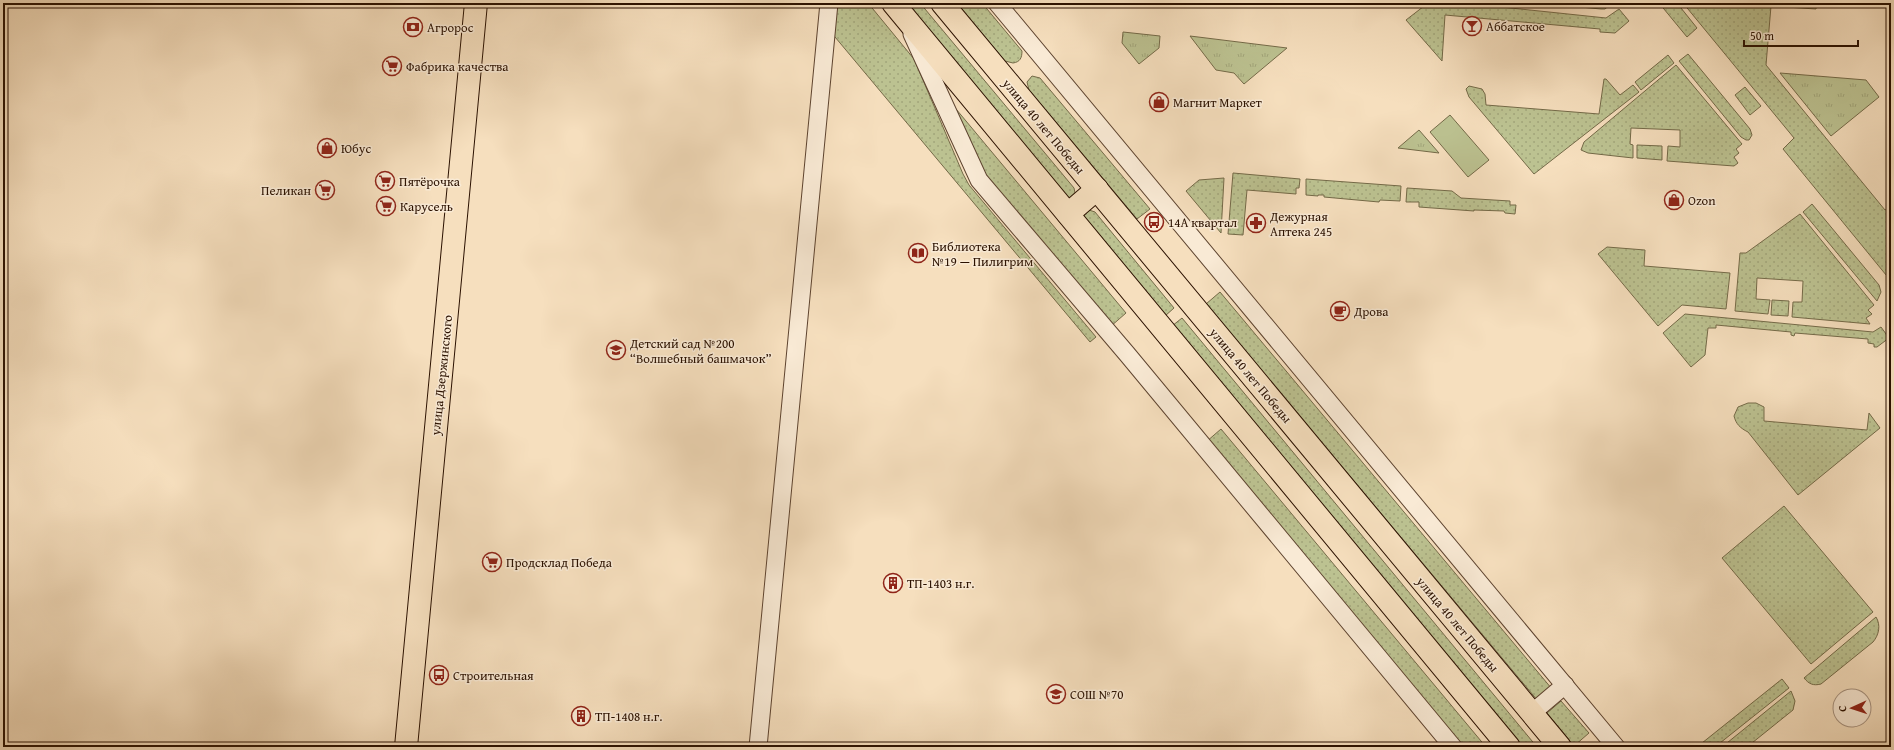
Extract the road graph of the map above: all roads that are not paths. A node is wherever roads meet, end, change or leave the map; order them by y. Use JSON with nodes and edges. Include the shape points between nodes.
{"nodes":[{"id":1,"x":476,"y":3,"type":"edge"},
{"id":2,"x":828,"y":3,"type":"edge"},
{"id":3,"x":942,"y":3,"type":"edge"},
{"id":4,"x":997,"y":3,"type":"edge"},
{"id":5,"x":898,"y":9,"type":"edge"},
{"id":6,"x":1097,"y":189,"type":"junction"},
{"id":7,"x":1068,"y":214,"type":"junction"},
{"id":8,"x":1564,"y":685,"type":"junction"},
{"id":9,"x":1532,"y":713,"type":"junction"},
{"id":10,"x":406,"y":747,"type":"edge"},
{"id":11,"x":758,"y":747,"type":"edge"},
{"id":12,"x":1453,"y":747,"type":"edge"},
{"id":13,"x":1509,"y":747,"type":"edge"},
{"id":14,"x":1560,"y":747,"type":"edge"},
{"id":15,"x":1616,"y":747,"type":"edge"}],
"edges":[{"from":1,"to":10,"type":"main road","name":"улица Дзержинского"},
{"from":2,"to":11,"type":"street"},
{"from":3,"to":6,"type":"main road","name":"улица 40 лет Победы"},
{"from":4,"to":8,"type":"street"},
{"from":5,"to":7,"type":"main road"},
{"from":5,"to":12,"type":"street","via":[[979,180]]},
{"from":6,"to":7,"type":"main road"},
{"from":6,"to":9,"type":"main road","name":"улица 40 лет Победы"},
{"from":7,"to":13,"type":"main road"},
{"from":8,"to":9,"type":"street"},
{"from":8,"to":15,"type":"street"},
{"from":9,"to":14,"type":"main road","name":"улица 40 лет Победы"}]}
